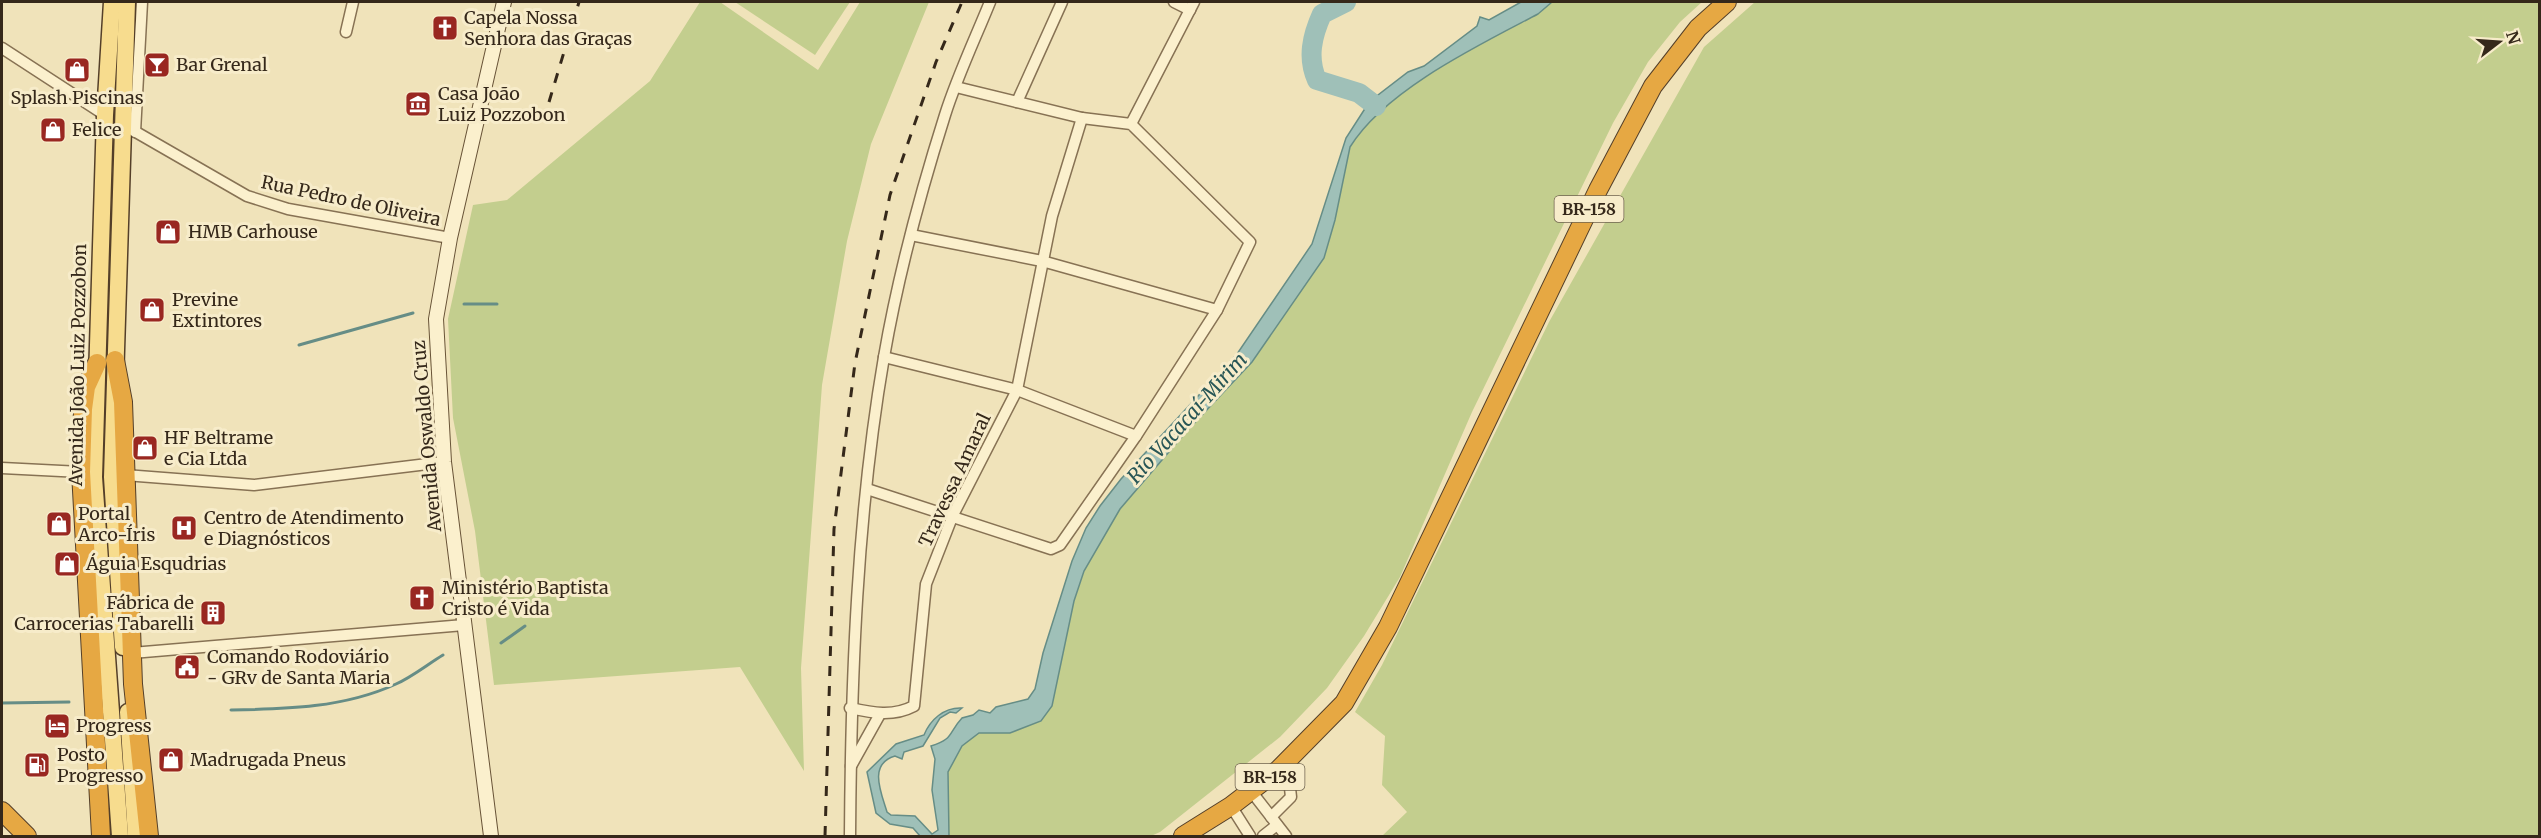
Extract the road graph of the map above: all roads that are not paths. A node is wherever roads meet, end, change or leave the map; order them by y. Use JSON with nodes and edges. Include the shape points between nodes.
{"nodes":[{"id":1,"x":112,"y":2,"type":"edge"},
{"id":2,"x":127,"y":2,"type":"edge"},
{"id":3,"x":142,"y":2,"type":"edge"},
{"id":4,"x":353,"y":2,"type":"edge"},
{"id":5,"x":504,"y":2,"type":"edge"},
{"id":6,"x":990,"y":2,"type":"edge"},
{"id":7,"x":1062,"y":2,"type":"edge"},
{"id":8,"x":1174,"y":2,"type":"edge"},
{"id":9,"x":1726,"y":2,"type":"edge"},
{"id":10,"x":1192,"y":6,"type":"edge"},
{"id":11,"x":346,"y":32,"type":"dead end"},
{"id":12,"x":2,"y":48,"type":"edge"},
{"id":13,"x":956,"y":87,"type":"junction"},
{"id":14,"x":1017,"y":102,"type":"junction"},
{"id":15,"x":105,"y":115,"type":"junction"},
{"id":16,"x":1082,"y":118,"type":"junction"},
{"id":17,"x":1131,"y":124,"type":"junction"},
{"id":18,"x":129,"y":128,"type":"junction"},
{"id":19,"x":911,"y":235,"type":"junction"},
{"id":20,"x":450,"y":238,"type":"junction"},
{"id":21,"x":1042,"y":261,"type":"junction"},
{"id":22,"x":1217,"y":310,"type":"junction"},
{"id":23,"x":884,"y":357,"type":"junction"},
{"id":24,"x":105,"y":362,"type":"junction"},
{"id":25,"x":1017,"y":390,"type":"junction"},
{"id":26,"x":1136,"y":436,"type":"junction"},
{"id":27,"x":444,"y":462,"type":"junction"},
{"id":28,"x":2,"y":468,"type":"edge"},
{"id":29,"x":81,"y":472,"type":"junction"},
{"id":30,"x":125,"y":475,"type":"junction"},
{"id":31,"x":867,"y":489,"type":"junction"},
{"id":32,"x":953,"y":515,"type":"junction"},
{"id":33,"x":464,"y":625,"type":"junction"},
{"id":34,"x":132,"y":653,"type":"junction"},
{"id":35,"x":850,"y":708,"type":"junction"},
{"id":36,"x":880,"y":714,"type":"junction"},
{"id":37,"x":850,"y":767,"type":"junction"},
{"id":38,"x":1278,"y":770,"type":"junction"},
{"id":39,"x":1251,"y":791,"type":"junction"},
{"id":40,"x":1231,"y":806,"type":"junction"},
{"id":41,"x":2,"y":811,"type":"edge"},
{"id":42,"x":99,"y":814,"type":"junction"},
{"id":43,"x":1274,"y":821,"type":"junction"},
{"id":44,"x":29,"y":835,"type":"edge"},
{"id":45,"x":85,"y":837,"type":"edge"},
{"id":46,"x":101,"y":837,"type":"edge"},
{"id":47,"x":120,"y":837,"type":"edge"},
{"id":48,"x":136,"y":837,"type":"edge"},
{"id":49,"x":149,"y":837,"type":"edge"},
{"id":50,"x":491,"y":837,"type":"edge"},
{"id":51,"x":850,"y":837,"type":"edge"},
{"id":52,"x":1183,"y":837,"type":"edge"},
{"id":53,"x":1250,"y":837,"type":"edge"},
{"id":54,"x":1263,"y":837,"type":"edge"},
{"id":55,"x":1287,"y":837,"type":"edge"}],
"edges":[{"from":1,"to":15,"type":"main road","name":"Avenida João Luiz Pozzobon"},
{"from":2,"to":18,"type":"main road","name":"Avenida João Luiz Pozzobon"},
{"from":3,"to":18,"type":"street"},
{"from":4,"to":11,"type":"street"},
{"from":5,"to":20,"type":"street","name":"Avenida Oswaldo Cruz"},
{"from":6,"to":13,"type":"street"},
{"from":7,"to":14,"type":"street"},
{"from":8,"to":10,"type":"street"},
{"from":9,"to":38,"type":"highway","number":"BR-158","via":[[1698,28],[1653,86],[1598,190],[1388,627],[1344,703]]},
{"from":10,"to":17,"type":"street"},
{"from":12,"to":15,"type":"street"},
{"from":13,"to":14,"type":"street"},
{"from":13,"to":19,"type":"street"},
{"from":14,"to":16,"type":"street"},
{"from":15,"to":24,"type":"main road","name":"Avenida João Luiz Pozzobon"},
{"from":16,"to":17,"type":"street"},
{"from":16,"to":21,"type":"street","name":"Travessa Amaral"},
{"from":17,"to":22,"type":"street","via":[[1250,242]]},
{"from":18,"to":20,"type":"street","name":"Rua Pedro de Oliveira","via":[[247,196],[288,209]]},
{"from":18,"to":24,"type":"main road","name":"Avenida João Luiz Pozzobon"},
{"from":19,"to":21,"type":"street"},
{"from":19,"to":23,"type":"street"},
{"from":20,"to":27,"type":"street","name":"Avenida Oswaldo Cruz","via":[[436,319]]},
{"from":21,"to":22,"type":"street"},
{"from":21,"to":25,"type":"street","name":"Travessa Amaral"},
{"from":22,"to":26,"type":"street"},
{"from":23,"to":25,"type":"street"},
{"from":23,"to":31,"type":"street"},
{"from":24,"to":29,"type":"highway","via":[[86,387]]},
{"from":24,"to":30,"type":"highway","via":[[123,402]]},
{"from":24,"to":47,"type":"main road","name":"Avenida João Luiz Pozzobon","via":[[94,477]]},
{"from":24,"to":48,"type":"main road","name":"Avenida João Luiz Pozzobon"},
{"from":25,"to":26,"type":"street"},
{"from":25,"to":32,"type":"street","name":"Travessa Amaral"},
{"from":26,"to":32,"type":"street","via":[[1060,545],[1052,549]]},
{"from":27,"to":30,"type":"street","via":[[254,485]]},
{"from":27,"to":33,"type":"street","name":"Avenida Oswaldo Cruz"},
{"from":28,"to":29,"type":"street"},
{"from":29,"to":42,"type":"highway"},
{"from":30,"to":34,"type":"highway"},
{"from":31,"to":32,"type":"street"},
{"from":31,"to":35,"type":"street"},
{"from":32,"to":36,"type":"street","name":"Travessa Amaral","via":[[926,584],[915,706]]},
{"from":33,"to":34,"type":"street"},
{"from":33,"to":50,"type":"street","name":"Avenida Oswaldo Cruz"},
{"from":34,"to":49,"type":"highway"},
{"from":35,"to":36,"type":"street","name":"Travessa Amaral"},
{"from":35,"to":37,"type":"street"},
{"from":36,"to":37,"type":"street"},
{"from":37,"to":51,"type":"street"},
{"from":38,"to":39,"type":"highway","number":"BR-158"},
{"from":38,"to":43,"type":"street","via":[[1290,788],[1291,797]]},
{"from":39,"to":40,"type":"highway","number":"BR-158"},
{"from":39,"to":43,"type":"street"},
{"from":40,"to":52,"type":"highway","number":"BR-158"},
{"from":40,"to":53,"type":"street"},
{"from":41,"to":44,"type":"highway"},
{"from":42,"to":45,"type":"highway"},
{"from":42,"to":46,"type":"highway"},
{"from":43,"to":54,"type":"street"},
{"from":43,"to":55,"type":"street"}]}
